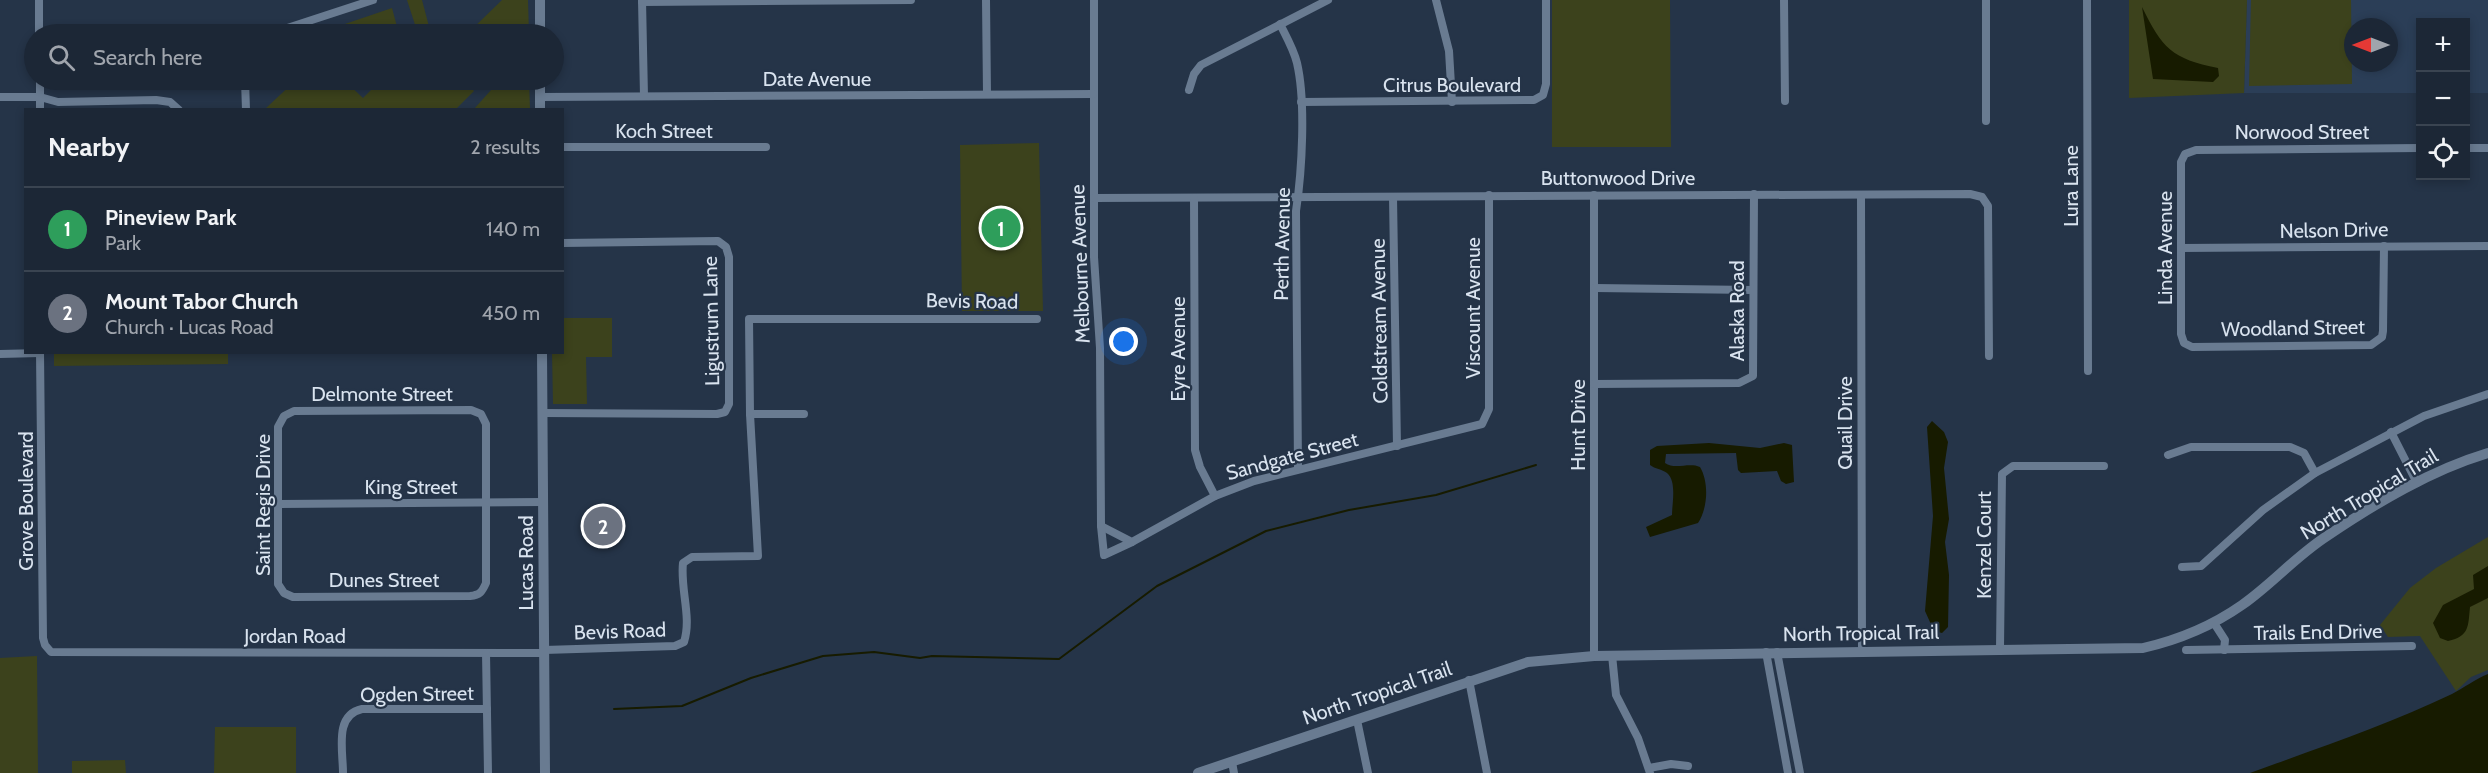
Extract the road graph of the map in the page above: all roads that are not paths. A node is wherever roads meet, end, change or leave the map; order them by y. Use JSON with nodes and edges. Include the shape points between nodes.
{"nodes":[{"id":1,"x":39,"y":0,"type":"edge"},
{"id":2,"x":373,"y":0,"type":"edge"},
{"id":3,"x":540,"y":0,"type":"edge"},
{"id":4,"x":911,"y":0,"type":"edge"},
{"id":5,"x":986,"y":0,"type":"edge"},
{"id":6,"x":1094,"y":0,"type":"edge"},
{"id":7,"x":1328,"y":0,"type":"edge"},
{"id":8,"x":1436,"y":0,"type":"edge"},
{"id":9,"x":1546,"y":0,"type":"edge"},
{"id":10,"x":1784,"y":0,"type":"edge"},
{"id":11,"x":1986,"y":0,"type":"edge"},
{"id":12,"x":2087,"y":0,"type":"edge"},
{"id":13,"x":642,"y":1,"type":"edge"},
{"id":14,"x":39,"y":24,"type":"edge"},
{"id":15,"x":300,"y":24,"type":"edge"},
{"id":16,"x":540,"y":24,"type":"edge"},
{"id":17,"x":1280,"y":24,"type":"junction"},
{"id":18,"x":40,"y":90,"type":"edge"},
{"id":19,"x":245,"y":90,"type":"edge"},
{"id":20,"x":540,"y":90,"type":"edge"},
{"id":21,"x":1189,"y":90,"type":"dead end"},
{"id":22,"x":987,"y":94,"type":"junction"},
{"id":23,"x":1093,"y":94,"type":"junction"},
{"id":24,"x":644,"y":96,"type":"junction"},
{"id":25,"x":0,"y":97,"type":"edge"},
{"id":26,"x":40,"y":97,"type":"junction"},
{"id":27,"x":540,"y":97,"type":"junction"},
{"id":28,"x":1785,"y":101,"type":"dead end"},
{"id":29,"x":1300,"y":102,"type":"junction"},
{"id":30,"x":1452,"y":102,"type":"junction"},
{"id":31,"x":40,"y":108,"type":"edge"},
{"id":32,"x":177,"y":108,"type":"edge"},
{"id":33,"x":246,"y":108,"type":"edge"},
{"id":34,"x":540,"y":108,"type":"edge"},
{"id":35,"x":1986,"y":121,"type":"dead end"},
{"id":36,"x":564,"y":147,"type":"edge"},
{"id":37,"x":766,"y":147,"type":"dead end"},
{"id":38,"x":2416,"y":148,"type":"edge"},
{"id":39,"x":2470,"y":148,"type":"edge"},
{"id":40,"x":2488,"y":148,"type":"edge"},
{"id":41,"x":2185,"y":154,"type":"joint"},
{"id":42,"x":1754,"y":194,"type":"junction"},
{"id":43,"x":1489,"y":195,"type":"junction"},
{"id":44,"x":1594,"y":195,"type":"junction"},
{"id":45,"x":1861,"y":195,"type":"junction"},
{"id":46,"x":1298,"y":196,"type":"junction"},
{"id":47,"x":1394,"y":197,"type":"junction"},
{"id":48,"x":1094,"y":198,"type":"junction"},
{"id":49,"x":1194,"y":198,"type":"junction"},
{"id":50,"x":564,"y":243,"type":"edge"},
{"id":51,"x":2384,"y":246,"type":"junction"},
{"id":52,"x":2488,"y":246,"type":"edge"},
{"id":53,"x":2181,"y":248,"type":"junction"},
{"id":54,"x":1595,"y":288,"type":"junction"},
{"id":55,"x":1754,"y":290,"type":"junction"},
{"id":56,"x":1037,"y":319,"type":"dead end"},
{"id":57,"x":2184,"y":343,"type":"joint"},
{"id":58,"x":24,"y":353,"type":"edge"},
{"id":59,"x":0,"y":354,"type":"edge"},
{"id":60,"x":40,"y":354,"type":"edge"},
{"id":61,"x":542,"y":354,"type":"edge"},
{"id":62,"x":1989,"y":356,"type":"dead end"},
{"id":63,"x":2088,"y":371,"type":"dead end"},
{"id":64,"x":1594,"y":384,"type":"junction"},
{"id":65,"x":2488,"y":394,"type":"edge"},
{"id":66,"x":542,"y":413,"type":"junction"},
{"id":67,"x":750,"y":414,"type":"junction"},
{"id":68,"x":804,"y":414,"type":"dead end"},
{"id":69,"x":284,"y":416,"type":"joint"},
{"id":70,"x":1486,"y":420,"type":"joint"},
{"id":71,"x":2391,"y":432,"type":"junction"},
{"id":72,"x":1397,"y":446,"type":"junction"},
{"id":73,"x":2488,"y":453,"type":"edge"},
{"id":74,"x":2168,"y":455,"type":"dead end"},
{"id":75,"x":2104,"y":466,"type":"dead end"},
{"id":76,"x":1298,"y":468,"type":"junction"},
{"id":77,"x":2315,"y":473,"type":"junction"},
{"id":78,"x":2417,"y":483,"type":"junction"},
{"id":79,"x":1215,"y":496,"type":"junction"},
{"id":80,"x":543,"y":502,"type":"junction"},
{"id":81,"x":486,"y":503,"type":"junction"},
{"id":82,"x":279,"y":504,"type":"junction"},
{"id":83,"x":1101,"y":526,"type":"junction"},
{"id":84,"x":1132,"y":542,"type":"junction"},
{"id":85,"x":2182,"y":567,"type":"dead end"},
{"id":86,"x":284,"y":593,"type":"joint"},
{"id":87,"x":2214,"y":623,"type":"junction"},
{"id":88,"x":2412,"y":646,"type":"dead end"},
{"id":89,"x":47,"y":649,"type":"joint"},
{"id":90,"x":2000,"y":649,"type":"junction"},
{"id":91,"x":2186,"y":650,"type":"dead end"},
{"id":92,"x":2224,"y":650,"type":"junction"},
{"id":93,"x":544,"y":651,"type":"junction"},
{"id":94,"x":1862,"y":651,"type":"junction"},
{"id":95,"x":1771,"y":652,"type":"junction"},
{"id":96,"x":486,"y":653,"type":"junction"},
{"id":97,"x":1612,"y":655,"type":"junction"},
{"id":98,"x":1594,"y":656,"type":"junction"},
{"id":99,"x":1469,"y":680,"type":"junction"},
{"id":100,"x":487,"y":709,"type":"junction"},
{"id":101,"x":1357,"y":720,"type":"junction"},
{"id":102,"x":1796,"y":751,"type":"junction"},
{"id":103,"x":1785,"y":754,"type":"junction"},
{"id":104,"x":1688,"y":766,"type":"dead end"},
{"id":105,"x":1233,"y":767,"type":"edge"},
{"id":106,"x":1650,"y":770,"type":"edge"},
{"id":107,"x":343,"y":773,"type":"edge"},
{"id":108,"x":488,"y":773,"type":"edge"},
{"id":109,"x":545,"y":773,"type":"edge"},
{"id":110,"x":1198,"y":773,"type":"edge"},
{"id":111,"x":1368,"y":773,"type":"edge"},
{"id":112,"x":1487,"y":773,"type":"edge"},
{"id":113,"x":1788,"y":773,"type":"edge"},
{"id":114,"x":1800,"y":773,"type":"edge"}],
"edges":[{"from":1,"to":14,"type":"street"},
{"from":2,"to":15,"type":"street"},
{"from":3,"to":16,"type":"street"},
{"from":4,"to":13,"type":"street"},
{"from":5,"to":22,"type":"street"},
{"from":6,"to":23,"type":"street","name":"Melbourne Avenue"},
{"from":7,"to":17,"type":"street"},
{"from":8,"to":30,"type":"street","via":[[1449,51]]},
{"from":9,"to":30,"type":"street","name":"Citrus Boulevard","via":[[1543,95],[1527,102]]},
{"from":10,"to":28,"type":"street"},
{"from":11,"to":35,"type":"street"},
{"from":12,"to":63,"type":"street","name":"Lura Lane"},
{"from":13,"to":24,"type":"street"},
{"from":17,"to":21,"type":"street","via":[[1202,65]]},
{"from":17,"to":29,"type":"street","name":"Perth Avenue","via":[[1297,59]]},
{"from":18,"to":26,"type":"street"},
{"from":19,"to":33,"type":"street"},
{"from":20,"to":27,"type":"street"},
{"from":22,"to":23,"type":"street","name":"Date Avenue"},
{"from":22,"to":24,"type":"street","name":"Date Avenue"},
{"from":23,"to":48,"type":"street","name":"Melbourne Avenue"},
{"from":24,"to":27,"type":"street","name":"Date Avenue"},
{"from":25,"to":26,"type":"street"},
{"from":26,"to":31,"type":"street"},
{"from":26,"to":32,"type":"street","via":[[58,102],[164,100]]},
{"from":27,"to":34,"type":"street"},
{"from":29,"to":30,"type":"street","name":"Citrus Boulevard"},
{"from":29,"to":46,"type":"street","name":"Perth Avenue"},
{"from":36,"to":37,"type":"street","name":"Koch Street"},
{"from":38,"to":41,"type":"street","name":"Norwood Street","via":[[2196,150]]},
{"from":39,"to":40,"type":"street"},
{"from":41,"to":53,"type":"street","name":"Linda Avenue","via":[[2181,162]]},
{"from":42,"to":44,"type":"street","name":"Buttonwood Drive"},
{"from":42,"to":45,"type":"street","name":"Buttonwood Drive"},
{"from":42,"to":55,"type":"street","name":"Alaska Road"},
{"from":43,"to":44,"type":"street","name":"Buttonwood Drive"},
{"from":43,"to":47,"type":"street","name":"Buttonwood Drive"},
{"from":43,"to":70,"type":"street","name":"Viscount Avenue"},
{"from":44,"to":54,"type":"street","name":"Hunt Drive"},
{"from":45,"to":62,"type":"street","name":"Buttonwood Drive","via":[[1970,194],[1982,198],[1988,206]]},
{"from":45,"to":94,"type":"street","name":"Quail Drive"},
{"from":46,"to":47,"type":"street","name":"Buttonwood Drive"},
{"from":46,"to":49,"type":"street","name":"Buttonwood Drive"},
{"from":46,"to":76,"type":"street","name":"Perth Avenue"},
{"from":47,"to":72,"type":"street","name":"Coldstream Avenue"},
{"from":48,"to":49,"type":"street","name":"Buttonwood Drive"},
{"from":48,"to":83,"type":"street","name":"Melbourne Avenue"},
{"from":49,"to":79,"type":"street","name":"Eyre Avenue","via":[[1195,450]]},
{"from":50,"to":66,"type":"street","name":"Ligustrum Lane","via":[[718,241],[726,247],[729,404],[717,414]]},
{"from":51,"to":52,"type":"street","name":"Nelson Drive"},
{"from":51,"to":53,"type":"street","name":"Nelson Drive"},
{"from":51,"to":57,"type":"street","name":"Woodland Street","via":[[2383,331],[2382,337],[2371,345]]},
{"from":53,"to":57,"type":"street","name":"Linda Avenue"},
{"from":54,"to":55,"type":"street"},
{"from":54,"to":64,"type":"street","name":"Hunt Drive"},
{"from":55,"to":64,"type":"street","name":"Alaska Road","via":[[1755,370],[1746,381]]},
{"from":56,"to":67,"type":"street","name":"Bevis Road","via":[[749,319]]},
{"from":58,"to":59,"type":"street"},
{"from":60,"to":89,"type":"street","name":"Grove Boulevard","via":[[43,638]]},
{"from":61,"to":66,"type":"street","name":"Lucas Road"},
{"from":64,"to":98,"type":"street","name":"Hunt Drive"},
{"from":65,"to":71,"type":"street","via":[[2442,408]]},
{"from":66,"to":80,"type":"street","name":"Lucas Road"},
{"from":67,"to":68,"type":"street"},
{"from":67,"to":93,"type":"street","name":"Bevis Road","via":[[758,556],[692,556],[683,563],[687,632],[684,642],[675,646]]},
{"from":69,"to":81,"type":"street","name":"Delmonte Street","via":[[294,411],[471,410],[481,414],[486,424]]},
{"from":69,"to":82,"type":"street","name":"Saint Regis Drive","via":[[278,427]]},
{"from":70,"to":72,"type":"street","name":"Sandgate Street","via":[[1476,427]]},
{"from":71,"to":77,"type":"street"},
{"from":71,"to":78,"type":"street"},
{"from":72,"to":76,"type":"street","name":"Sandgate Street"},
{"from":73,"to":78,"type":"street","name":"North Tropical Trail","via":[[2458,462]]},
{"from":74,"to":77,"type":"street","via":[[2191,447],[2290,447],[2304,453]]},
{"from":75,"to":90,"type":"street","name":"Kenzel Court","via":[[2013,466],[2002,474]]},
{"from":76,"to":79,"type":"street","name":"Sandgate Street"},
{"from":77,"to":85,"type":"street","via":[[2263,510],[2201,566]]},
{"from":78,"to":87,"type":"street","name":"North Tropical Trail","via":[[2327,536],[2244,604]]},
{"from":79,"to":84,"type":"street","name":"Sandgate Street"},
{"from":80,"to":81,"type":"street","name":"King Street"},
{"from":80,"to":93,"type":"street","name":"Lucas Road"},
{"from":81,"to":82,"type":"street","name":"King Street"},
{"from":81,"to":86,"type":"street","name":"Dunes Street","via":[[486,583],[478,595],[293,597]]},
{"from":82,"to":86,"type":"street","name":"Saint Regis Drive","via":[[278,584]]},
{"from":83,"to":84,"type":"street"},
{"from":83,"to":84,"type":"street","name":"Melbourne Avenue","via":[[1104,555]]},
{"from":87,"to":90,"type":"street","name":"North Tropical Trail","via":[[2143,648]]},
{"from":87,"to":92,"type":"street","name":"Trails End Drive","via":[[2225,640]]},
{"from":88,"to":92,"type":"street","name":"Trails End Drive"},
{"from":89,"to":96,"type":"street","name":"Jordan Road","via":[[60,653]]},
{"from":90,"to":94,"type":"street","name":"North Tropical Trail"},
{"from":91,"to":92,"type":"street","name":"Trails End Drive"},
{"from":93,"to":96,"type":"street","name":"Jordan Road"},
{"from":93,"to":109,"type":"street","name":"Lucas Road"},
{"from":94,"to":95,"type":"street","name":"North Tropical Trail"},
{"from":95,"to":97,"type":"street","name":"North Tropical Trail"},
{"from":95,"to":102,"type":"street"},
{"from":95,"to":103,"type":"street"},
{"from":96,"to":100,"type":"street"},
{"from":97,"to":98,"type":"street","name":"North Tropical Trail"},
{"from":97,"to":106,"type":"street","via":[[1616,695]]},
{"from":98,"to":99,"type":"street","name":"North Tropical Trail","via":[[1528,662]]},
{"from":99,"to":101,"type":"street","name":"North Tropical Trail"},
{"from":99,"to":112,"type":"street"},
{"from":100,"to":107,"type":"street","name":"Ogden Street","via":[[362,709],[349,714],[343,723]]},
{"from":100,"to":108,"type":"street"},
{"from":101,"to":105,"type":"street","name":"North Tropical Trail"},
{"from":101,"to":111,"type":"street"},
{"from":102,"to":103,"type":"street"},
{"from":102,"to":114,"type":"street"},
{"from":103,"to":113,"type":"street"},
{"from":104,"to":106,"type":"street","via":[[1671,764]]},
{"from":105,"to":110,"type":"street","name":"North Tropical Trail"}]}
